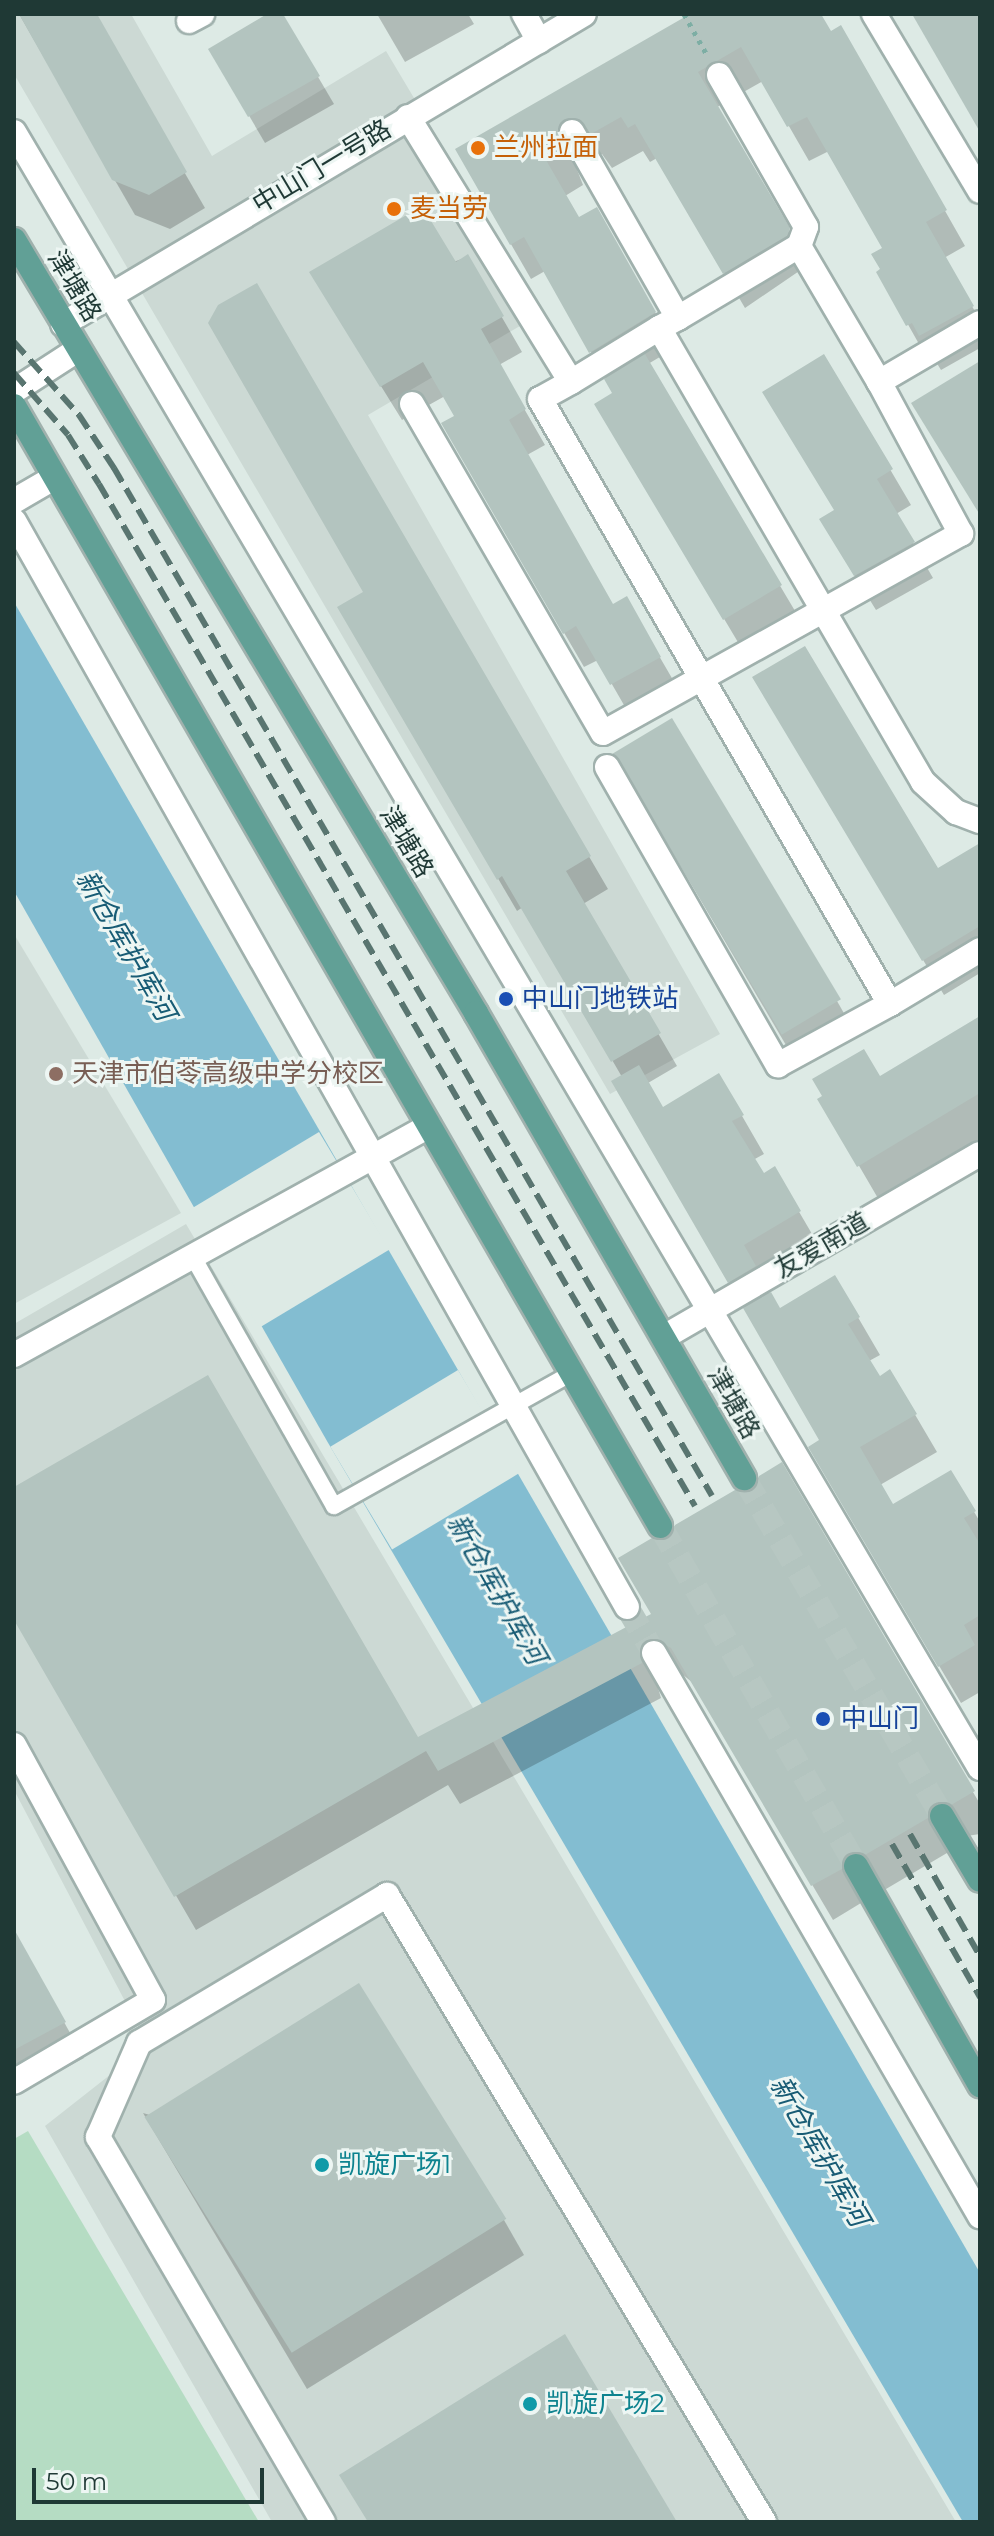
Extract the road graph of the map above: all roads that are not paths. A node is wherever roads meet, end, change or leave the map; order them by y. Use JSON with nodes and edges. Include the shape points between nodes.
{"nodes":[{"id":1,"x":524,"y":14,"type":"edge"},
{"id":2,"x":584,"y":14,"type":"edge"},
{"id":3,"x":874,"y":14,"type":"edge"},
{"id":4,"x":539,"y":41,"type":"junction"},
{"id":5,"x":719,"y":75,"type":"road end"},
{"id":6,"x":408,"y":117,"type":"junction"},
{"id":7,"x":14,"y":132,"type":"edge"},
{"id":8,"x":572,"y":132,"type":"dead end"},
{"id":9,"x":980,"y":191,"type":"edge"},
{"id":10,"x":14,"y":240,"type":"edge"},
{"id":11,"x":799,"y":246,"type":"junction"},
{"id":12,"x":111,"y":292,"type":"junction"},
{"id":13,"x":668,"y":323,"type":"junction"},
{"id":14,"x":980,"y":323,"type":"edge"},
{"id":15,"x":63,"y":324,"type":"junction"},
{"id":16,"x":79,"y":349,"type":"junction"},
{"id":17,"x":571,"y":382,"type":"junction"},
{"id":18,"x":879,"y":382,"type":"junction"},
{"id":19,"x":14,"y":391,"type":"edge"},
{"id":20,"x":412,"y":404,"type":"dead end"},
{"id":21,"x":14,"y":406,"type":"edge"},
{"id":22,"x":52,"y":479,"type":"junction"},
{"id":23,"x":14,"y":501,"type":"edge"},
{"id":24,"x":14,"y":521,"type":"edge"},
{"id":25,"x":971,"y":540,"type":"edge"},
{"id":26,"x":824,"y":610,"type":"junction"},
{"id":27,"x":699,"y":680,"type":"junction"},
{"id":28,"x":607,"y":767,"type":"dead end"},
{"id":29,"x":980,"y":821,"type":"edge"},
{"id":30,"x":980,"y":950,"type":"edge"},
{"id":31,"x":890,"y":1004,"type":"junction"},
{"id":32,"x":429,"y":1126,"type":"junction"},
{"id":33,"x":980,"y":1154,"type":"edge"},
{"id":34,"x":374,"y":1157,"type":"junction"},
{"id":35,"x":193,"y":1257,"type":"junction"},
{"id":36,"x":711,"y":1310,"type":"junction"},
{"id":37,"x":664,"y":1337,"type":"junction"},
{"id":38,"x":14,"y":1355,"type":"edge"},
{"id":39,"x":570,"y":1374,"type":"junction"},
{"id":40,"x":513,"y":1406,"type":"junction"},
{"id":41,"x":744,"y":1478,"type":"tunnel mouth"},
{"id":42,"x":660,"y":1526,"type":"tunnel mouth"},
{"id":43,"x":627,"y":1607,"type":"tunnel mouth"},
{"id":44,"x":654,"y":1653,"type":"tunnel mouth"},
{"id":45,"x":14,"y":1745,"type":"edge"},
{"id":46,"x":980,"y":1768,"type":"edge"},
{"id":47,"x":942,"y":1816,"type":"tunnel mouth"},
{"id":48,"x":856,"y":1866,"type":"tunnel mouth"},
{"id":49,"x":980,"y":1880,"type":"edge"},
{"id":50,"x":14,"y":2082,"type":"edge"},
{"id":51,"x":980,"y":2085,"type":"edge"},
{"id":52,"x":980,"y":2216,"type":"edge"},
{"id":53,"x":323,"y":2522,"type":"edge"},
{"id":54,"x":764,"y":2522,"type":"edge"}],
"edges":[{"from":1,"to":4,"type":"street"},
{"from":2,"to":4,"type":"street","name":"中山门一号路"},
{"from":3,"to":9,"type":"street"},
{"from":4,"to":6,"type":"street","name":"中山门一号路"},
{"from":5,"to":11,"type":"street","via":[[806,227]]},
{"from":6,"to":12,"type":"street","name":"中山门一号路"},
{"from":6,"to":17,"type":"street"},
{"from":7,"to":12,"type":"street"},
{"from":8,"to":13,"type":"street"},
{"from":10,"to":15,"type":"main road","name":"津塘路"},
{"from":11,"to":13,"type":"street"},
{"from":11,"to":18,"type":"street"},
{"from":12,"to":15,"type":"street","name":"中山门一号路"},
{"from":12,"to":36,"type":"street"},
{"from":13,"to":17,"type":"street"},
{"from":13,"to":26,"type":"street"},
{"from":14,"to":18,"type":"street"},
{"from":15,"to":16,"type":"main road","name":"津塘路"},
{"from":16,"to":19,"type":"street"},
{"from":16,"to":37,"type":"main road","name":"津塘路"},
{"from":17,"to":27,"type":"street","via":[[540,399]]},
{"from":18,"to":25,"type":"street"},
{"from":20,"to":27,"type":"street","via":[[603,733]]},
{"from":21,"to":22,"type":"main road"},
{"from":22,"to":23,"type":"street"},
{"from":22,"to":32,"type":"main road"},
{"from":24,"to":34,"type":"street"},
{"from":25,"to":26,"type":"street"},
{"from":26,"to":27,"type":"street"},
{"from":26,"to":29,"type":"street","via":[[923,782],[956,812]]},
{"from":27,"to":31,"type":"street"},
{"from":28,"to":31,"type":"street","via":[[778,1065]]},
{"from":30,"to":31,"type":"street"},
{"from":32,"to":34,"type":"street"},
{"from":32,"to":39,"type":"main road"},
{"from":33,"to":36,"type":"street","name":"友爱南道"},
{"from":34,"to":35,"type":"street"},
{"from":34,"to":40,"type":"street"},
{"from":35,"to":38,"type":"street"},
{"from":35,"to":40,"type":"lane","via":[[334,1506]]},
{"from":36,"to":37,"type":"street","name":"友爱南道"},
{"from":36,"to":46,"type":"street"},
{"from":37,"to":41,"type":"main road","name":"津塘路"},
{"from":39,"to":40,"type":"lane"},
{"from":39,"to":42,"type":"main road"},
{"from":40,"to":43,"type":"street"},
{"from":44,"to":52,"type":"street"},
{"from":45,"to":50,"type":"street","via":[[153,2000]]},
{"from":47,"to":49,"type":"main road"},
{"from":48,"to":51,"type":"main road"},
{"from":53,"to":54,"type":"street","via":[[98,2137],[139,2043],[387,1895]]}]}
